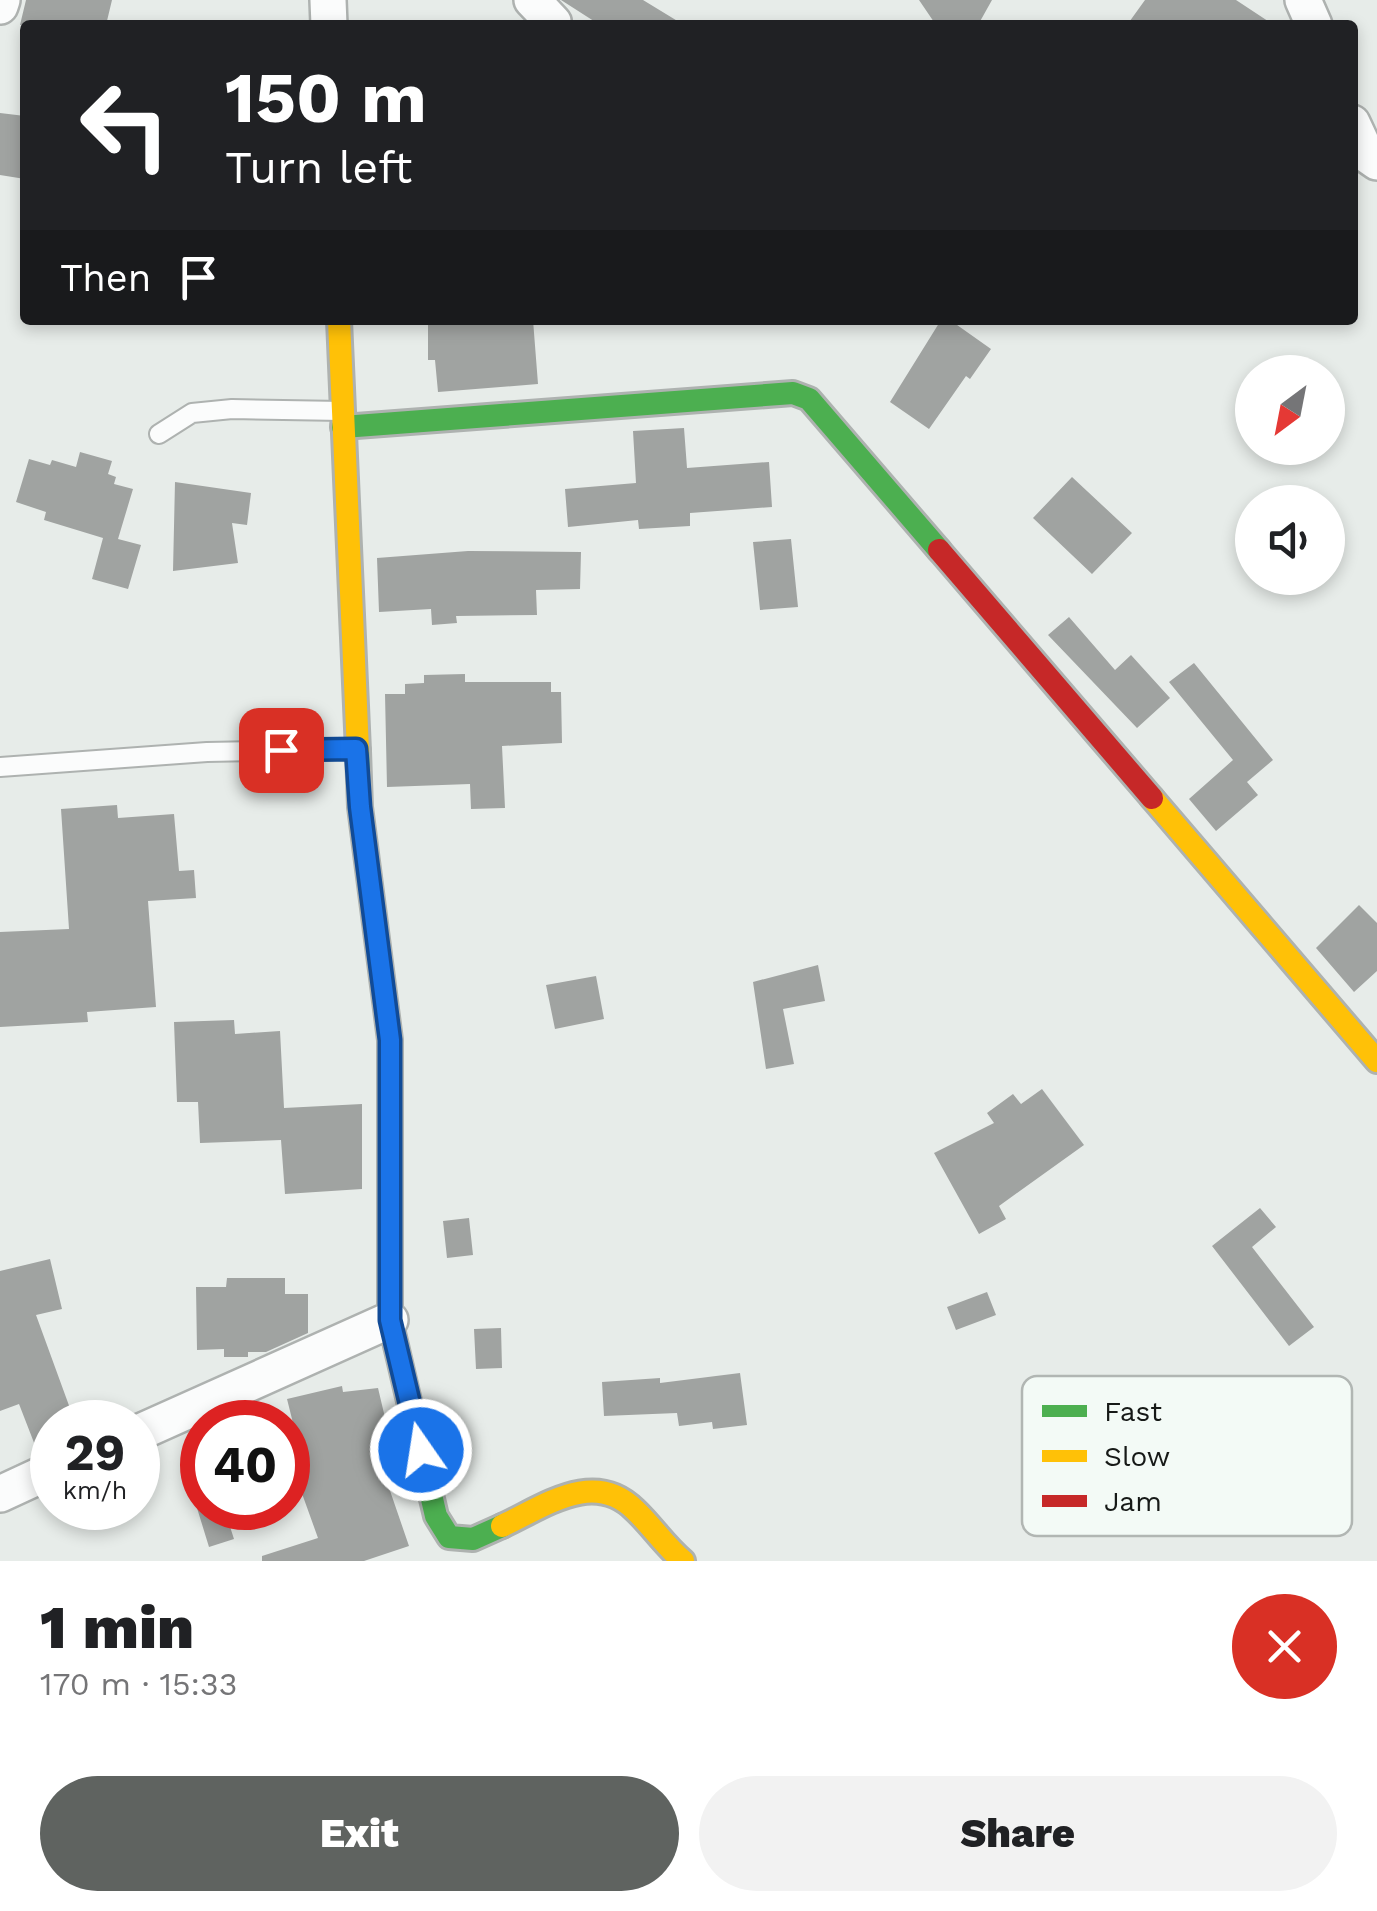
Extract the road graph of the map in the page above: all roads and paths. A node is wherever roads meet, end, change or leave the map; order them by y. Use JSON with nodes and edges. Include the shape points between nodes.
{"nodes":[{"id":1,"x":532,"y":0,"type":"edge"},
{"id":2,"x":548,"y":20,"type":"edge"},
{"id":3,"x":1358,"y":136,"type":"edge"},
{"id":4,"x":1377,"y":162,"type":"edge"},
{"id":5,"x":339,"y":325,"type":"edge"},
{"id":6,"x":343,"y":419,"type":"junction"},
{"id":7,"x":159,"y":434,"type":"dead end"},
{"id":8,"x":356,"y":749,"type":"junction"},
{"id":9,"x":0,"y":768,"type":"edge"},
{"id":10,"x":1377,"y":1060,"type":"edge"},
{"id":11,"x":390,"y":1320,"type":"junction"},
{"id":12,"x":160,"y":1422,"type":"edge"},
{"id":13,"x":30,"y":1480,"type":"edge"},
{"id":14,"x":0,"y":1494,"type":"edge"},
{"id":15,"x":683,"y":1561,"type":"edge"}],
"edges":[{"from":1,"to":2,"type":"street"},
{"from":3,"to":4,"type":"street"},
{"from":5,"to":6,"type":"street"},
{"from":6,"to":7,"type":"lane","via":[[232,408],[192,412]]},
{"from":6,"to":8,"type":"street"},
{"from":6,"to":10,"type":"street","via":[[768,393],[809,399]]},
{"from":8,"to":9,"type":"lane"},
{"from":8,"to":11,"type":"street","via":[[390,1040]]},
{"from":11,"to":12,"type":"street"},
{"from":11,"to":15,"type":"street","via":[[436,1516],[450,1537],[473,1539],[595,1488],[622,1496]]},
{"from":13,"to":14,"type":"street"}]}
